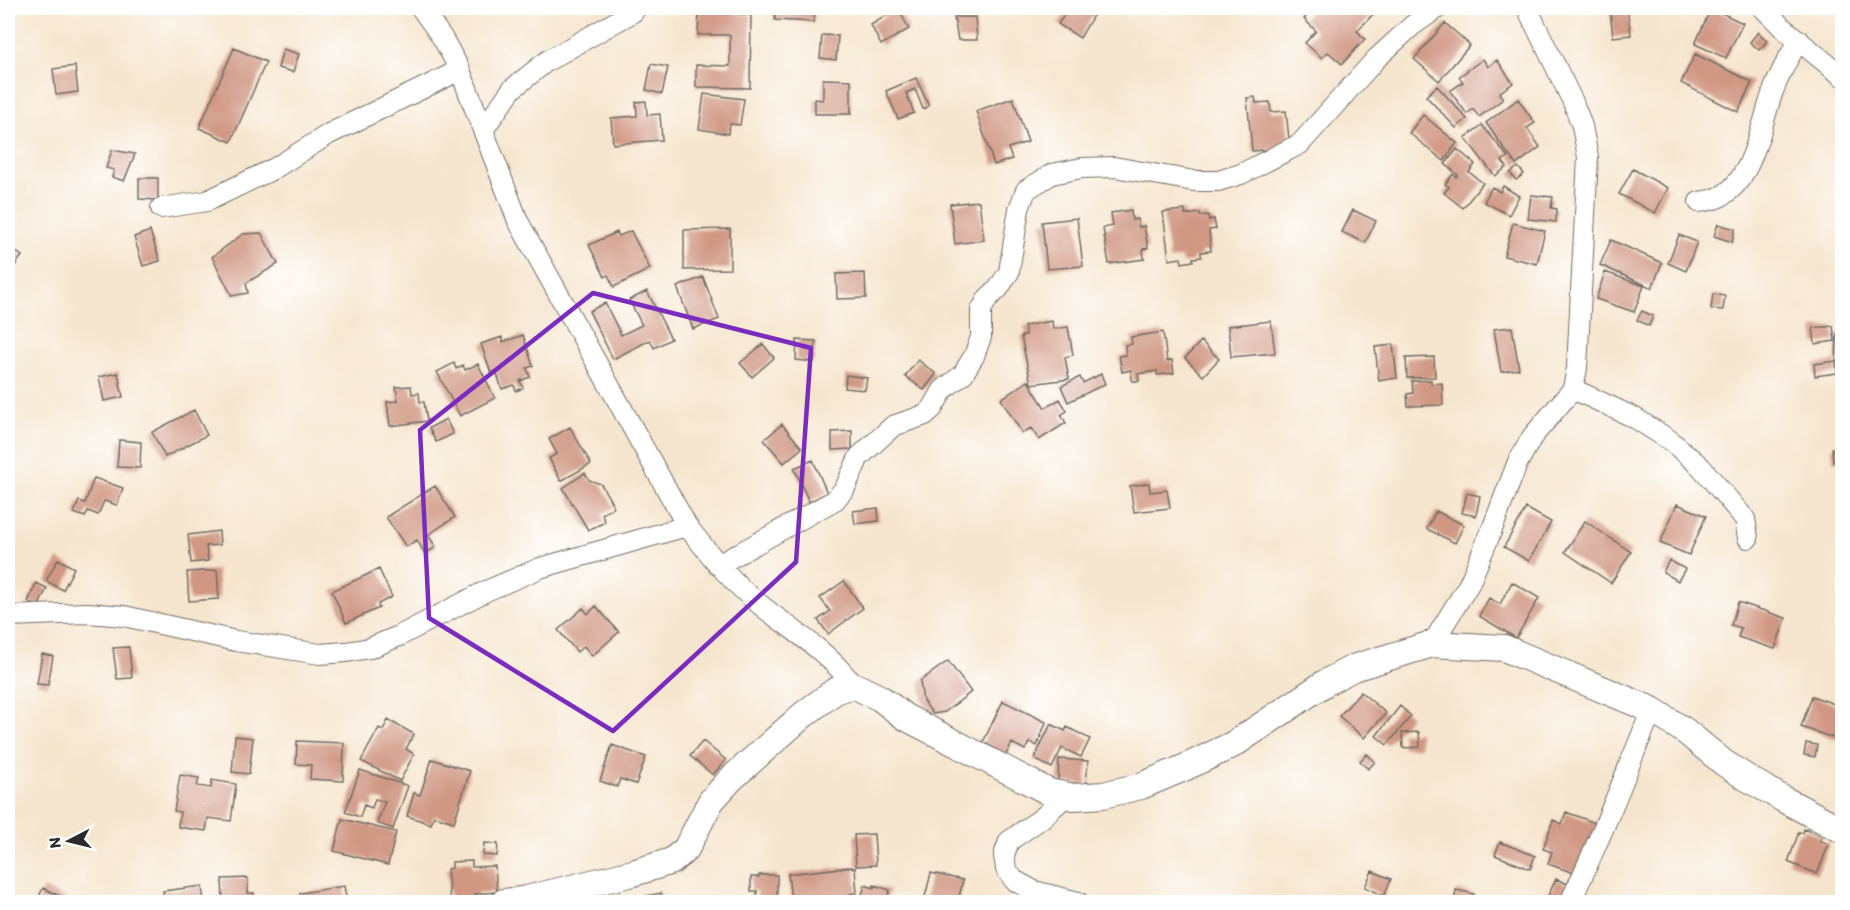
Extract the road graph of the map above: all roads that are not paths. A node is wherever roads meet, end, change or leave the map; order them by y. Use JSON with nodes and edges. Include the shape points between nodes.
{"nodes":[{"id":1,"x":421,"y":8,"type":"edge"},
{"id":2,"x":636,"y":8,"type":"edge"},
{"id":3,"x":1438,"y":8,"type":"edge"},
{"id":4,"x":1527,"y":8,"type":"edge"},
{"id":5,"x":1763,"y":8,"type":"edge"},
{"id":6,"x":1799,"y":40,"type":"junction"},
{"id":7,"x":460,"y":70,"type":"junction"},
{"id":8,"x":1842,"y":76,"type":"edge"},
{"id":9,"x":483,"y":130,"type":"junction"},
{"id":10,"x":1699,"y":202,"type":"dead end"},
{"id":11,"x":161,"y":208,"type":"dead end"},
{"id":12,"x":1573,"y":389,"type":"junction"},
{"id":13,"x":687,"y":526,"type":"junction"},
{"id":14,"x":1748,"y":538,"type":"dead end"},
{"id":15,"x":718,"y":565,"type":"junction"},
{"id":16,"x":8,"y":616,"type":"edge"},
{"id":17,"x":1432,"y":644,"type":"junction"},
{"id":18,"x":853,"y":685,"type":"junction"},
{"id":19,"x":1652,"y":710,"type":"junction"},
{"id":20,"x":1067,"y":795,"type":"junction"},
{"id":21,"x":1842,"y":830,"type":"edge"},
{"id":22,"x":504,"y":903,"type":"edge"},
{"id":23,"x":1078,"y":903,"type":"edge"},
{"id":24,"x":1570,"y":903,"type":"edge"}],
"edges":[{"from":1,"to":7,"type":"street"},
{"from":2,"to":9,"type":"street","via":[[547,60],[512,89]]},
{"from":3,"to":15,"type":"street","via":[[1376,59],[1300,144],[1241,174],[1218,181],[1194,182],[1114,167],[1082,168],[1052,174],[1026,190],[1009,272],[981,310],[981,337],[963,374],[943,390],[932,410],[893,426],[877,438],[859,457],[835,501]]},
{"from":4,"to":12,"type":"street","via":[[1574,102],[1588,157]]},
{"from":5,"to":6,"type":"street"},
{"from":6,"to":8,"type":"street"},
{"from":6,"to":10,"type":"street","via":[[1783,68],[1744,172],[1718,198]]},
{"from":7,"to":9,"type":"street"},
{"from":7,"to":11,"type":"street","via":[[329,134],[275,168],[207,201]]},
{"from":9,"to":13,"type":"street","via":[[518,221]]},
{"from":12,"to":14,"type":"street","via":[[1635,418],[1671,441],[1701,467],[1745,519]]},
{"from":12,"to":17,"type":"street","via":[[1532,437],[1517,464],[1468,584]]},
{"from":13,"to":15,"type":"street"},
{"from":13,"to":16,"type":"street","via":[[540,568],[399,636],[370,648],[346,652],[320,654],[247,643],[88,612]]},
{"from":15,"to":18,"type":"street","via":[[761,606],[819,648]]},
{"from":17,"to":19,"type":"street","via":[[1504,648]]},
{"from":17,"to":20,"type":"street","via":[[1353,668],[1234,744],[1168,775],[1103,795]]},
{"from":18,"to":20,"type":"street","via":[[880,698],[905,717],[1032,783]]},
{"from":18,"to":22,"type":"street","via":[[835,691],[803,715],[732,778],[711,801],[686,849],[672,861]]},
{"from":19,"to":21,"type":"street","via":[[1747,778]]},
{"from":19,"to":24,"type":"street","via":[[1593,857]]},
{"from":20,"to":23,"type":"street","via":[[1009,841],[1004,855],[1006,869],[1014,880],[1034,891]]}]}
